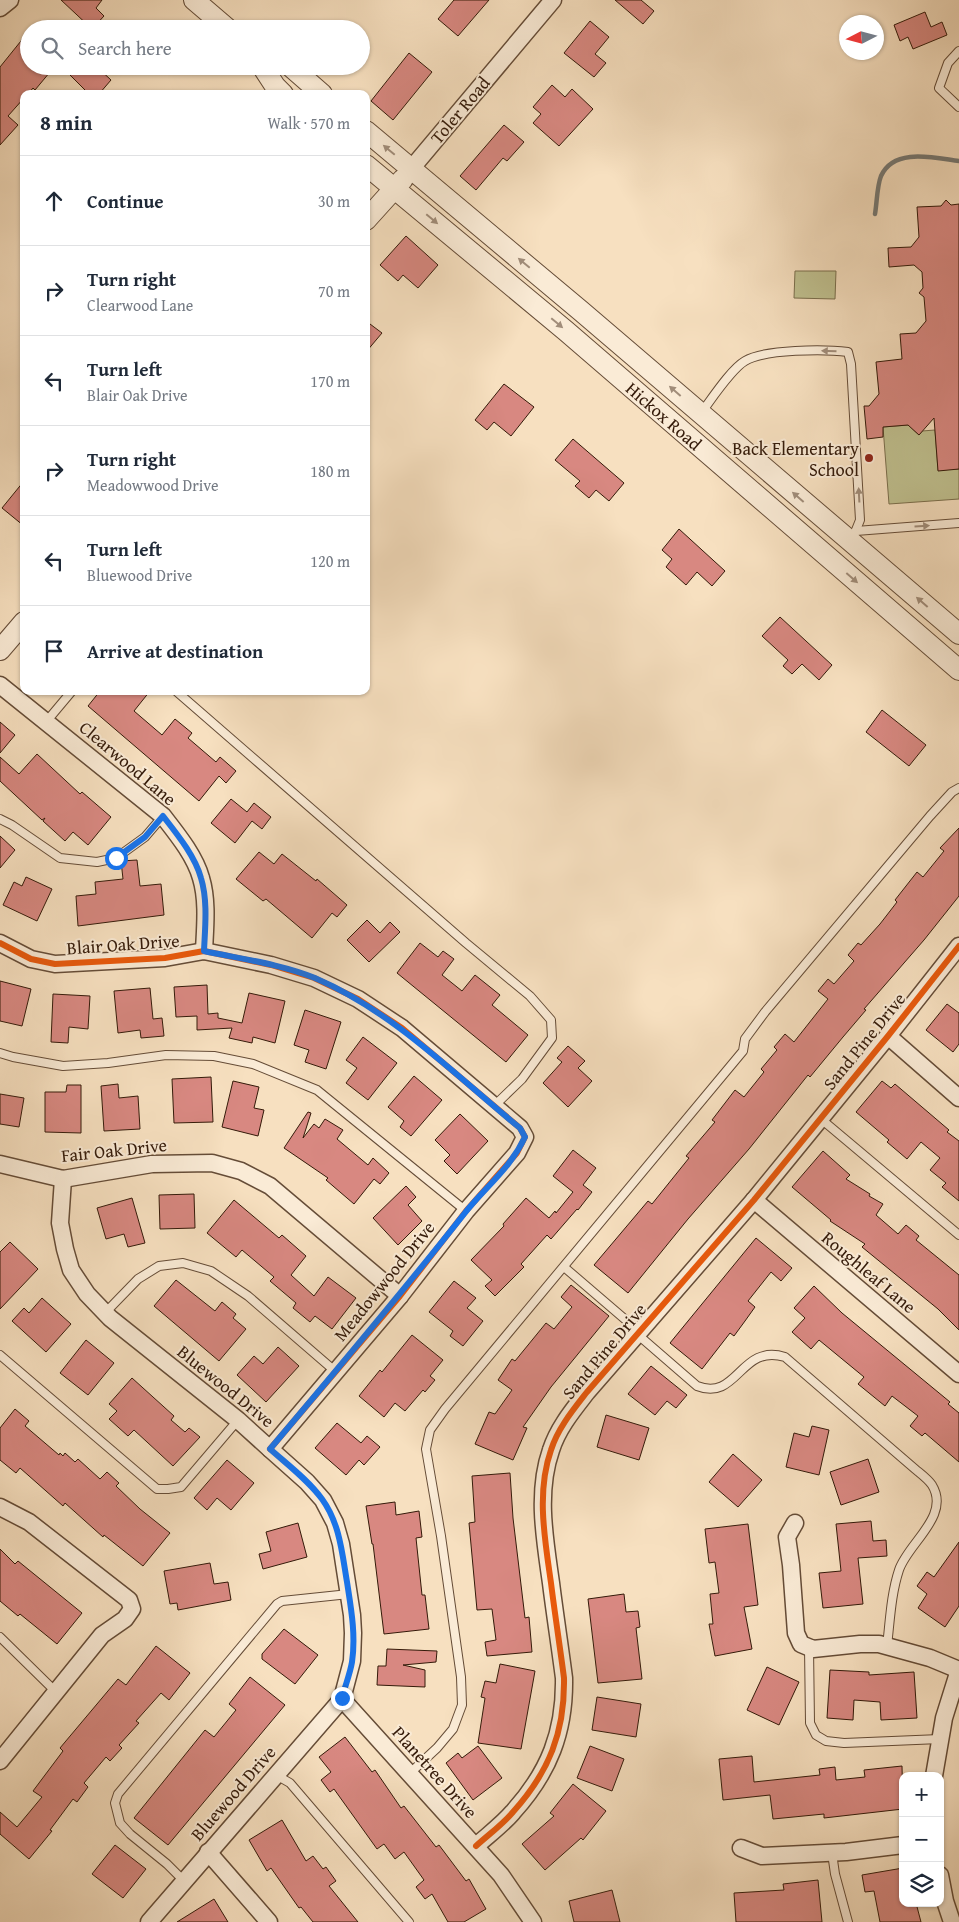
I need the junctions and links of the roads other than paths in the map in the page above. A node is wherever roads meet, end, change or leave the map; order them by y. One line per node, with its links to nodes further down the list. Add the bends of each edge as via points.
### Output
1 (2, 0): 5 (street)
2 (10, 0): 5 (street)
3 (194, 0): 6 (street)
4 (553, 0): 15 (street, Toler Road)
5 (0, 7)
6 (217, 20)
7 (959, 51): 12 (lane, via 948,63 939,88)
8 (268, 75): 10 (street)
9 (300, 75): 11 (street)
10 (279, 90)
11 (317, 90)
12 (959, 107)
13 (370, 134): 15 (street, Hickox Road, one-way to 13)
14 (370, 168): 16 (street, Hickox Road)
15 (411, 169): 16 (street, Toler Road); 18 (street, Hickox Road, one-way to 15)
16 (394, 188): 17 (street, Toler Road); 19 (street, Hickox Road, one-way to 19)
17 (370, 215)
18 (701, 413): 19 (street); 22 (street, Hickox Road, one-way to 18); 22 (lane, one-way to 18, via 860,520 848,352 765,354 745,361)
19 (685, 433): 20 (street, Hickox Road)
20 (713, 458): 22 (street, via 726,460 825,547 837,549); 26 (street, Hickox Road, one-way to 26)
21 (959, 523): 22 (lane, one-way to 21)
22 (854, 536): 24 (street, Hickox Road, one-way to 22)
23 (20, 627): 25 (street)
24 (959, 634)
25 (0, 650)
26 (959, 670)
27 (0, 685): 30 (street, Clearwood Lane)
28 (69, 695): 30 (lane)
29 (181, 695): 40 (lane, via 530,996 551,1020 552,1038 522,1079)
30 (46, 722): 32 (street, Clearwood Lane)
31 (959, 788): 48 (lane, via 930,816 771,1005 745,1039 743,1051)
32 (163, 816): 33 (lane, via 145,837 116,858 97,862 60,858); 35 (street, Clearwood Lane, via 183,840 201,878 205,902)
33 (0, 818)
34 (0, 943): 35 (street, Blair Oak Drive, via 31,959 55,964 165,958)
35 (204, 951): 40 (street, Blair Oak Drive, via 314,978 358,999 402,1028)
36 (957, 953): 37 (street, Sand Pine Drive)
37 (888, 1036): 39 (street); 41 (street, Sand Pine Drive)
38 (0, 1053): 46 (lane, via 62,1066 166,1055 214,1056 253,1064 317,1090)
39 (959, 1098)
40 (494, 1106): 42 (street, Blair Oak Drive, via 520,1128)
41 (821, 1119): 45 (street, Sand Pine Drive); 47 (lane)
42 (525, 1137): 46 (street, Meadowwood Drive, via 517,1153)
43 (0, 1164): 44 (street, Fair Oak Drive)
44 (63, 1179): 49 (street, Fair Oak Drive, via 152,1164 212,1163 241,1171 270,1186); 50 (street, Bluewood Drive, via 60,1223 64,1249 71,1270)
45 (754, 1200): 51 (street, Sand Pine Drive); 54 (street, Roughleaf Lane)
46 (466, 1211): 49 (street, Meadowwood Drive)
47 (959, 1235)
48 (564, 1267): 51 (lane); 70 (lane, via 444,1409 430,1430 426,1448 461,1677 462,1705 454,1729)
49 (400, 1296): 53 (street, Meadowwood Drive)
50 (105, 1313): 53 (lane, via 138,1279 159,1266 183,1263 211,1271 248,1296); 55 (street, Bluewood Drive)
51 (638, 1334): 61 (lane, via 697,1386 705,1389 724,1386 753,1359 775,1354 786,1357 931,1485 937,1502 936,1512 899,1569); 72 (street, Sand Pine Drive, via 564,1422 551,1450 543,1502 564,1678 560,1730 547,1764 528,1793 512,1813)
52 (0, 1355): 55 (lane, via 157,1489 181,1487)
53 (336, 1372): 56 (street, Meadowwood Drive)
54 (959, 1374)
55 (238, 1420): 56 (street, Bluewood Drive)
56 (270, 1449): 59 (street, Bluewood Drive, via 323,1500 342,1544)
57 (0, 1507): 64 (street, via 29,1522 129,1600 132,1609 125,1619 102,1635)
58 (796, 1523): 62 (street, via 787,1537 796,1633 801,1644)
59 (349, 1594): 65 (street, Bluewood Drive, via 352,1661); 76 (lane, via 277,1604 118,1794 115,1803 120,1823)
60 (0, 1637): 64 (lane)
61 (887, 1646): 62 (street); 63 (street)
62 (809, 1647): 66 (lane, via 810,1723 816,1734 826,1741 844,1743)
63 (959, 1670): 66 (street)
64 (56, 1692): 67 (street)
65 (342, 1698): 69 (street, Bluewood Drive); 70 (street, Planetree Drive)
66 (940, 1739): 68 (street)
67 (0, 1761)
68 (935, 1772)
69 (276, 1774): 74 (street, Bluewood Drive); 80 (lane, via 290,1783)
70 (409, 1774): 72 (street, Planetree Drive)
71 (899, 1845): 75 (street)
72 (476, 1846): 81 (street, Planetree Drive, via 501,1875)
73 (741, 1848): 75 (street, via 762,1856)
74 (208, 1852): 76 (street, Bluewood Drive); 79 (street)
75 (832, 1852): 82 (lane)
76 (184, 1881): 78 (street, Bluewood Drive)
77 (944, 1896): 83 (street)
78 (149, 1922)
79 (269, 1922)
80 (409, 1922)
81 (533, 1922)
82 (848, 1922)
83 (952, 1922)

